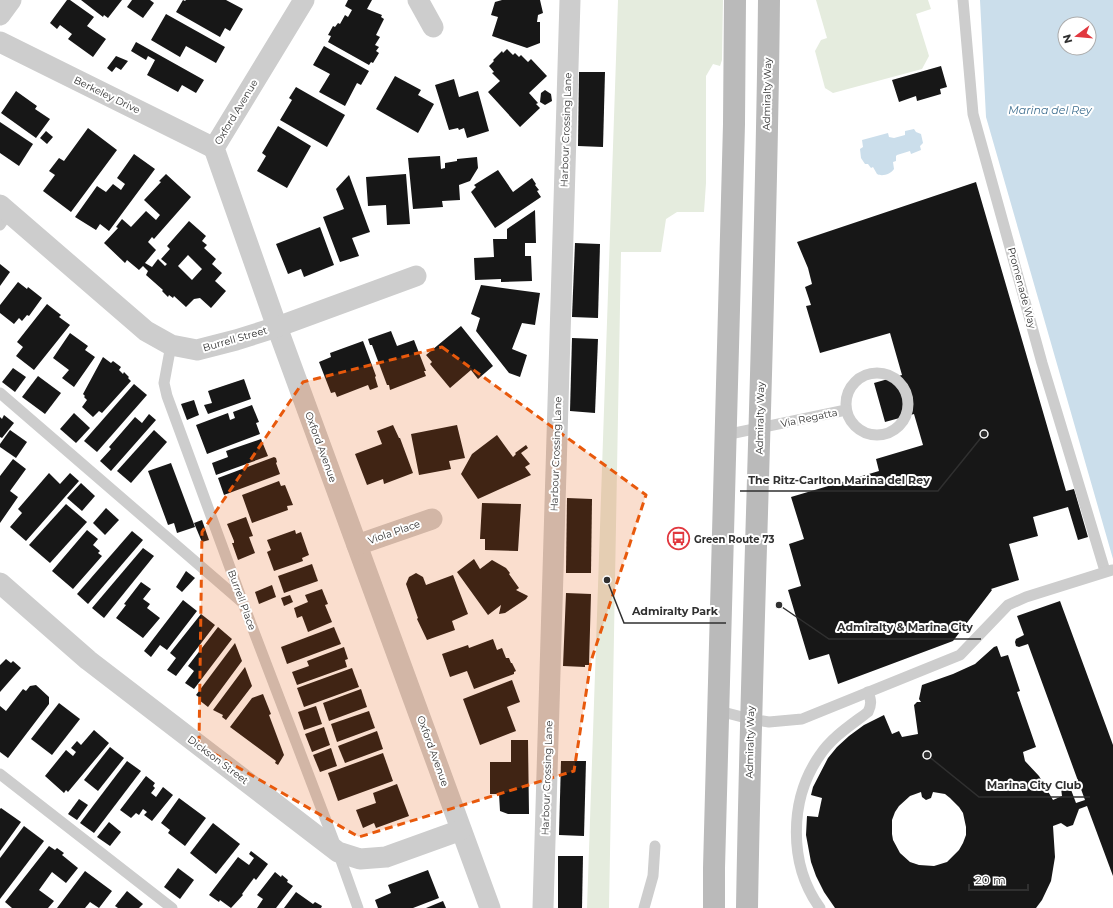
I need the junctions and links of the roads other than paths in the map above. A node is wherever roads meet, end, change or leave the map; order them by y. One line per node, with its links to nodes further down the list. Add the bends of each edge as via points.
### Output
1 (11, 0): 8 (street)
2 (304, 0): 11 (street, Oxford Avenue)
3 (418, 0): 9 (street)
4 (570, 0): 35 (street, Harbour Crossing Lane)
5 (734, 0): 19 (street)
6 (769, 0): 18 (street, Admiralty Way)
7 (963, 0): 22 (lane, Promenade Way, via 973,114 1042,362)
8 (0, 15)
9 (433, 27)
10 (0, 42): 11 (street, Berkeley Drive)
11 (214, 148): 14 (street, Oxford Avenue)
12 (3, 214): 15 (street, Burrell Street, via 146,332)
13 (416, 276): 14 (street, Burrell Street)
14 (277, 327): 15 (street, Burrell Street, via 197,350); 21 (street, Oxford Avenue)
15 (171, 345): 24 (lane, Burrell Place, via 164,383 167,396)
16 (0, 393): 24 (lane)
17 (846, 410): 17 (lane, Via Regatta, via 856,428 865,434 875,436 886,434 903,422 907,412 907,401 899,383 891,377 872,374 854,383 846,400); 18 (lane, Via Regatta)
18 (760, 429): 19 (lane, Via Regatta); 27 (street, Admiralty Way)
19 (725, 435): 26 (street)
20 (432, 519): 21 (street, Viola Place)
21 (357, 545): 29 (street, Oxford Avenue)
22 (1109, 570): 25 (lane, via 1008,605 960,655)
23 (0, 583): 31 (street, Dickson Street, via 88,660)
24 (243, 602): 31 (lane, Burrell Place)
25 (868, 692): 27 (lane, via 802,719 769,722); 39 (lane, via 871,707 868,712 831,742 820,755 804,786 798,816 798,856 805,881)
26 (719, 711): 27 (lane); 37 (street)
27 (750, 719): 38 (street, Admiralty Way)
28 (0, 774): 32 (lane)
29 (461, 830): 31 (street, Dickson Street, via 386,856 360,859); 34 (street, Oxford Avenue)
30 (655, 846): 36 (lane, via 653,876)
31 (338, 852): 33 (lane, Burrell Place)
32 (172, 908)
33 (358, 908)
34 (490, 908)
35 (543, 908)
36 (644, 908)
37 (714, 908)
38 (747, 908)
39 (820, 908)

